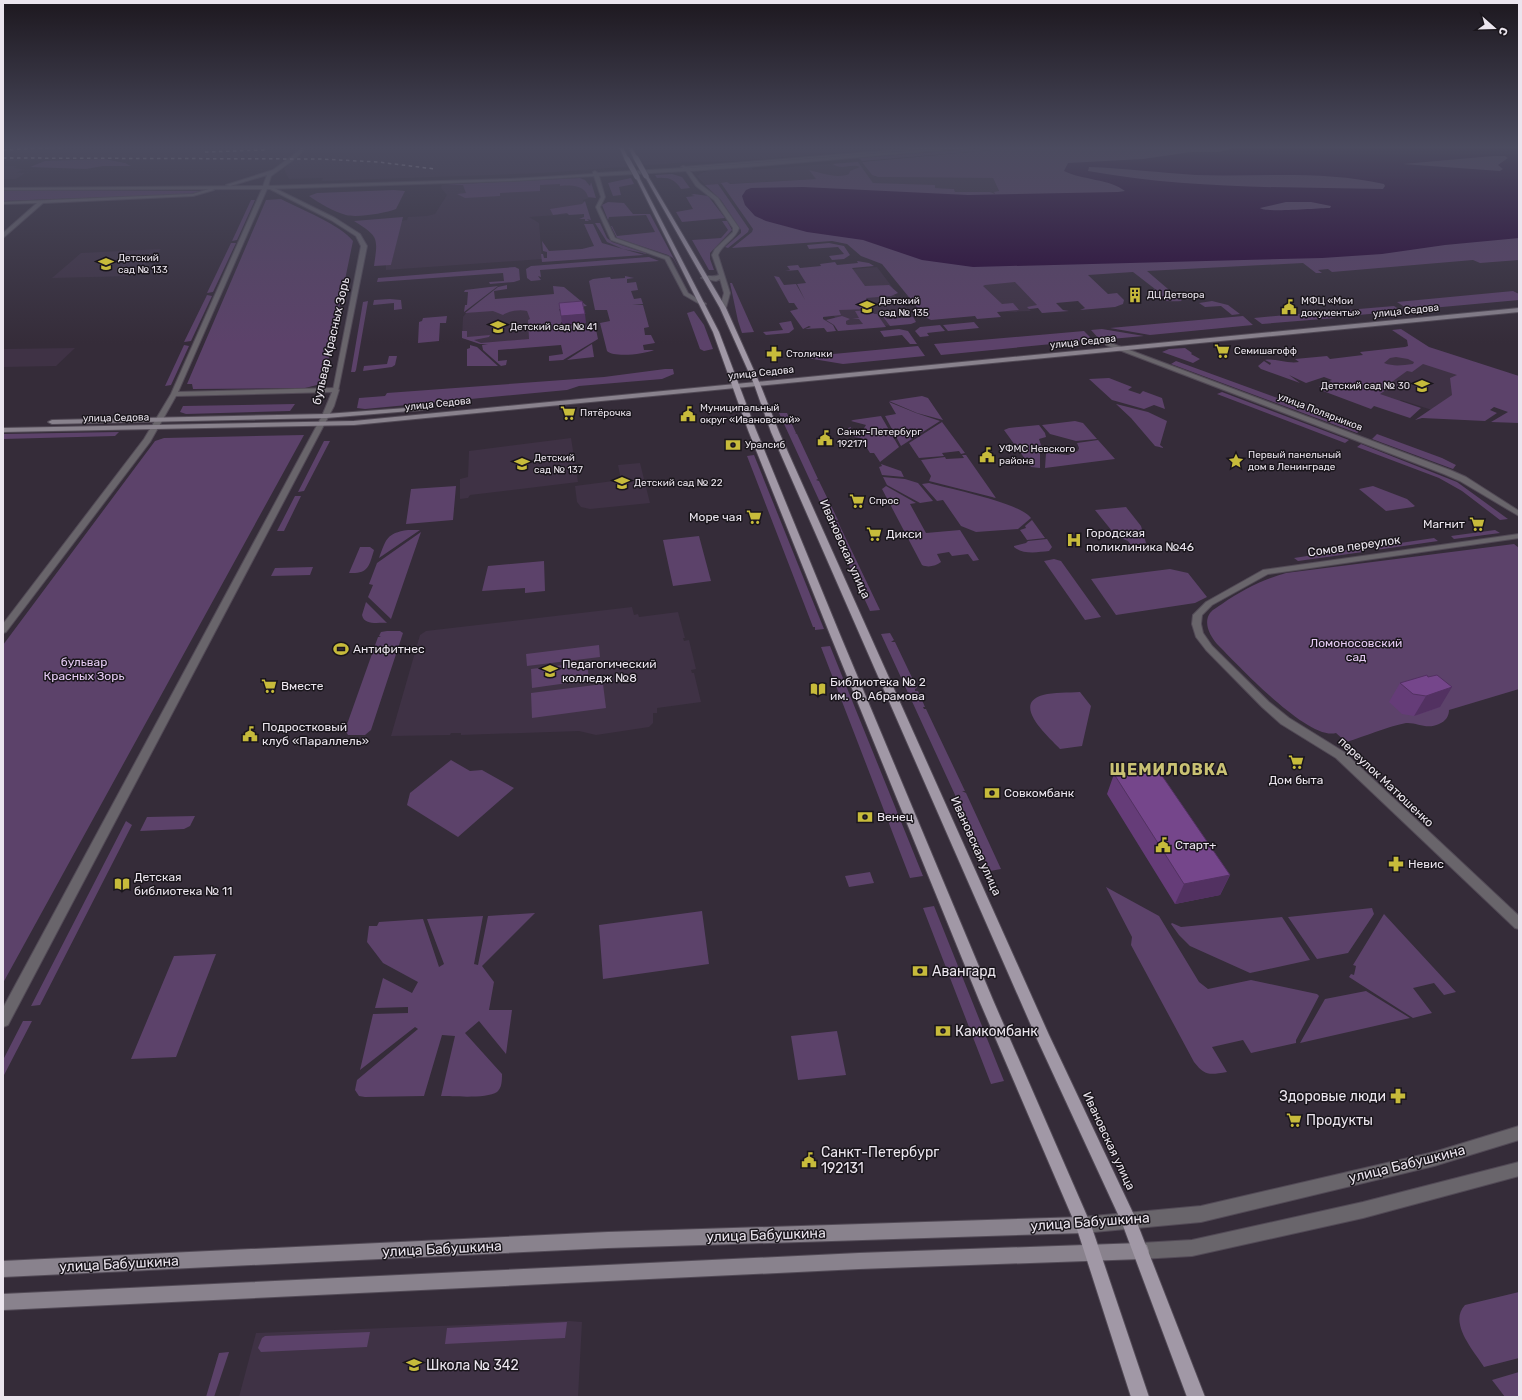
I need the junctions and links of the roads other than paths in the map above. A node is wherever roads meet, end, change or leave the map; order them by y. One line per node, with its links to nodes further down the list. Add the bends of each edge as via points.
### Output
1 (30, 212): 8 (street)
2 (256, 212): 20 (street)
3 (319, 212): 19 (street, бульвар Красных Зорь, via 358,235 364,246)
4 (600, 212): 11 (street, via 612,237 618,242 668,258 686,294)
5 (655, 212): 11 (main road, bridge)
6 (667, 212): 10 (main road, Ивановская улица, bridge)
7 (725, 212): 9 (street, via 736,228 715,253)
8 (3, 236)
9 (722, 276): 10 (street, via 716,279); 13 (street, via 727,293)
10 (704, 278): 13 (main road, Ивановская улица)
11 (703, 304): 18 (main road)
12 (1519, 304): 15 (main road, улица Седова)
13 (723, 308): 17 (main road, Ивановская улица)
14 (1519, 310): 16 (main road, улица Седова)
15 (1108, 344): 16 (street, улица Полярников); 17 (main road, улица Седова)
16 (1120, 348): 17 (main road, улица Седова); 25 (street, улица Полярников, via 1447,472)
17 (756, 380): 18 (main road, улица Седова); 33 (main road, Ивановская улица, via 776,432 1034,1017)
18 (735, 383): 21 (main road, улица Седова); 34 (main road, via 832,628 986,1000)
19 (336, 390): 20 (street); 21 (street, бульвар Красных Зорь, via 332,406)
20 (174, 394): 22 (street)
21 (324, 420): 22 (main road, улица Седова); 30 (street, бульвар Красных Зорь)
22 (157, 423): 23 (main road, улица Седова); 24 (main road, улица Седова); 28 (street, via 147,440)
23 (3, 424)
24 (3, 430)
25 (1519, 514)
26 (1519, 536): 27 (street, Сомов переулок, via 1266,572)
27 (1202, 609): 29 (street, переулок Матюшенко, via 1196,623 1201,638 1209,648 1285,721 1340,755)
28 (3, 630)
29 (1519, 924)
30 (3, 1021)
31 (1519, 1133): 33 (street, улица Бабушкина, via 1434,1159 1201,1214)
32 (1519, 1169): 35 (street, via 1363,1210 1192,1248)
33 (1129, 1220): 34 (street, улица Бабушкина); 35 (main road, Ивановская улица)
34 (1084, 1225): 36 (main road); 37 (main road, улица Бабушкина, via 608,1240)
35 (1141, 1251): 36 (main road); 40 (main road, Ивановская улица)
36 (1094, 1253): 38 (main road, via 851,1261); 39 (main road)
37 (3, 1269)
38 (3, 1302)
39 (1140, 1397)
40 (1196, 1397)

